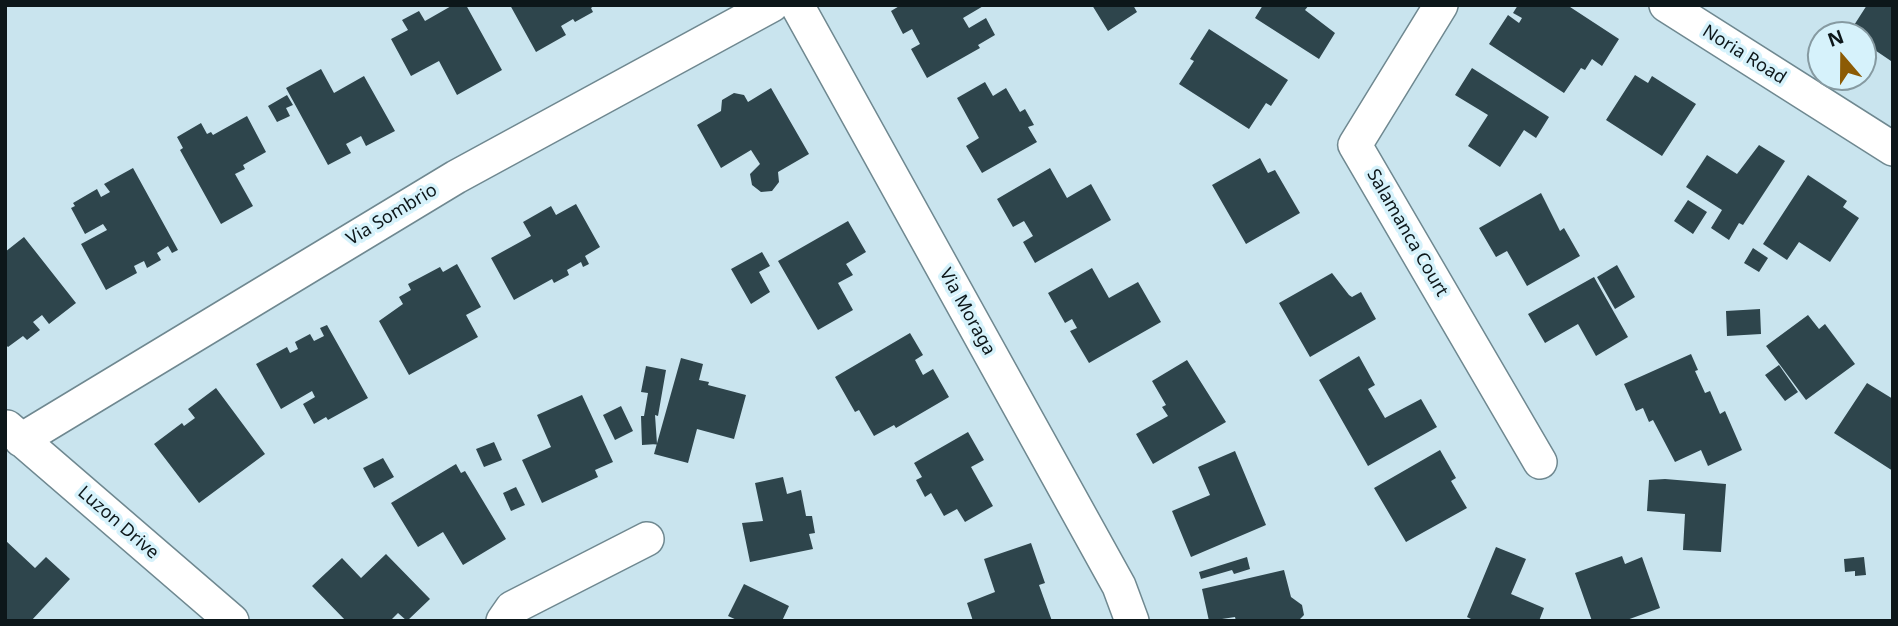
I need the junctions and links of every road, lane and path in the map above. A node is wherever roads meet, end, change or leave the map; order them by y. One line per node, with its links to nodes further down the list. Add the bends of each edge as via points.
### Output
1 (772, 5): 6 (street, Via Sombrio, via 456,177)
2 (797, 5): 11 (street, Via Moraga, via 1119,586)
3 (1441, 5): 7 (street, Salamanca Court, via 1355,145)
4 (1666, 5): 5 (street, Noria Road)
5 (1893, 149)
6 (13, 433): 9 (street, Luzon Drive)
7 (1540, 462)
8 (647, 539): 10 (street, via 512,608)
9 (232, 621)
10 (503, 621)
11 (1132, 621)

